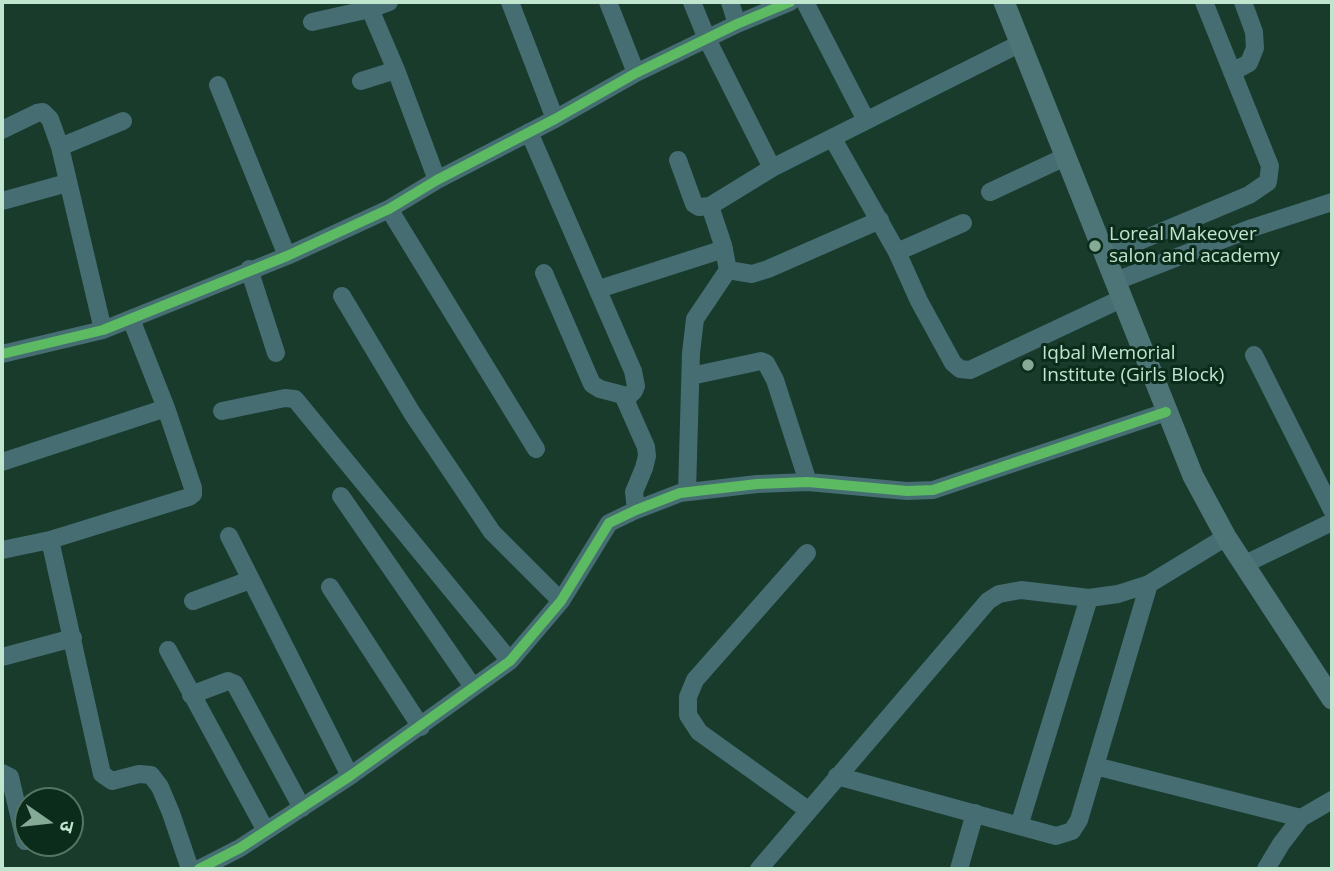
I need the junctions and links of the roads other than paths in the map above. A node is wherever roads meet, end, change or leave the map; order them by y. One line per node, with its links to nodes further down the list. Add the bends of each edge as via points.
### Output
1 (389, 2): 11 (street)
2 (510, 2): 21 (street)
3 (608, 2): 18 (street)
4 (692, 2): 14 (street)
5 (730, 2): 13 (street)
6 (790, 2): 13 (street)
7 (805, 2): 22 (street)
8 (1004, 2): 15 (main road)
9 (1204, 2): 17 (street)
10 (1243, 2): 17 (street, via 1255,48 1249,63)
11 (370, 9): 12 (street); 16 (street)
12 (312, 22)
13 (737, 24): 14 (street)
14 (707, 39): 18 (street); 30 (street)
15 (1019, 44): 22 (street); 28 (main road)
16 (396, 70): 19 (street); 31 (street)
17 (1232, 72): 42 (street, via 1270,166 1268,182 1249,195)
18 (636, 73): 21 (street)
19 (361, 81)
20 (218, 85): 43 (street)
21 (555, 119): 25 (street)
22 (866, 120): 26 (street)
23 (123, 121): 27 (street)
24 (2, 130): 27 (street, via 43,112)
25 (530, 132): 31 (street); 47 (street)
26 (833, 139): 30 (street); 38 (street)
27 (60, 148): 32 (street)
28 (1065, 158): 33 (street); 42 (main road)
29 (678, 160): 36 (street, via 694,204)
30 (772, 168): 36 (street)
31 (437, 180): 37 (street)
32 (67, 183): 34 (street); 51 (street)
33 (990, 192)
34 (2, 201)
35 (1332, 202): 48 (street, via 1252,228)
36 (710, 206): 40 (street)
37 (388, 209): 43 (street); 60 (street)
38 (880, 220): 41 (street); 45 (street, via 768,269 752,274)
39 (963, 223): 41 (street)
40 (724, 249): 45 (street); 47 (street)
41 (897, 252): 48 (street, via 953,363 963,370)
42 (1106, 255): 48 (main road)
43 (287, 256): 44 (street)
44 (249, 269): 50 (street); 52 (street)
45 (727, 270): 55 (street, via 695,319)
46 (544, 273): 56 (street, via 592,384)
47 (599, 289): 56 (street, via 633,371 636,386)
48 (1120, 289): 59 (main road)
49 (342, 296): 79 (street, via 412,413 492,532)
50 (131, 319): 51 (street); 57 (street)
51 (103, 330): 53 (street)
52 (276, 353)
53 (2, 354)
54 (1254, 355): 66 (street)
55 (691, 376): 62 (street, via 761,360 766,363); 63 (street)
56 (626, 399): 65 (street, via 647,451 634,492)
57 (166, 408): 61 (street); 70 (street, via 193,494)
58 (222, 411): 83 (street, via 295,399)
59 (1166, 412): 62 (street, via 933,490); 69 (main road)
60 (536, 449)
61 (2, 462)
62 (808, 482): 63 (street)
63 (687, 492): 65 (street)
64 (341, 496): 84 (street)
65 (636, 510): 79 (street, via 609,523)
66 (1332, 510)
67 (1332, 522): 73 (street)
68 (229, 536): 74 (street)
69 (1226, 537): 73 (main road); 75 (street)
70 (50, 540): 71 (street); 80 (street)
71 (2, 550)
72 (807, 553): 95 (street, via 695,680 688,697 688,715 699,732)
73 (1245, 564): 86 (main road)
74 (250, 580): 78 (street); 90 (street)
75 (1149, 584): 77 (street); 88 (street)
76 (330, 587): 87 (street)
77 (1089, 598): 91 (street, via 1021,590 988,601); 98 (street)
78 (193, 601)
79 (561, 601): 83 (street)
80 (73, 638): 82 (street); 100 (street, via 102,774 112,782 151,775)
81 (168, 650): 85 (street)
82 (2, 657)
83 (510, 661): 84 (street)
84 (473, 687): 87 (street)
85 (191, 695): 94 (street, via 228,681 235,684); 99 (street)
86 (1332, 699)
87 (421, 727): 90 (street)
88 (1094, 766): 97 (street); 98 (street, via 1072,831 1056,835)
89 (2, 773): 92 (street, via 10,777)
90 (350, 776): 94 (street)
91 (837, 776): 95 (street); 96 (street)
92 (14, 794)
93 (1332, 800): 97 (street)
94 (302, 808): 99 (street)
95 (807, 810): 102 (street)
96 (975, 813): 98 (street); 103 (street)
97 (1301, 818): 104 (street)
98 (1019, 826)
99 (266, 831): 101 (street)
100 (190, 869)
101 (199, 869)
102 (759, 869)
103 (959, 869)
104 (1266, 869)

